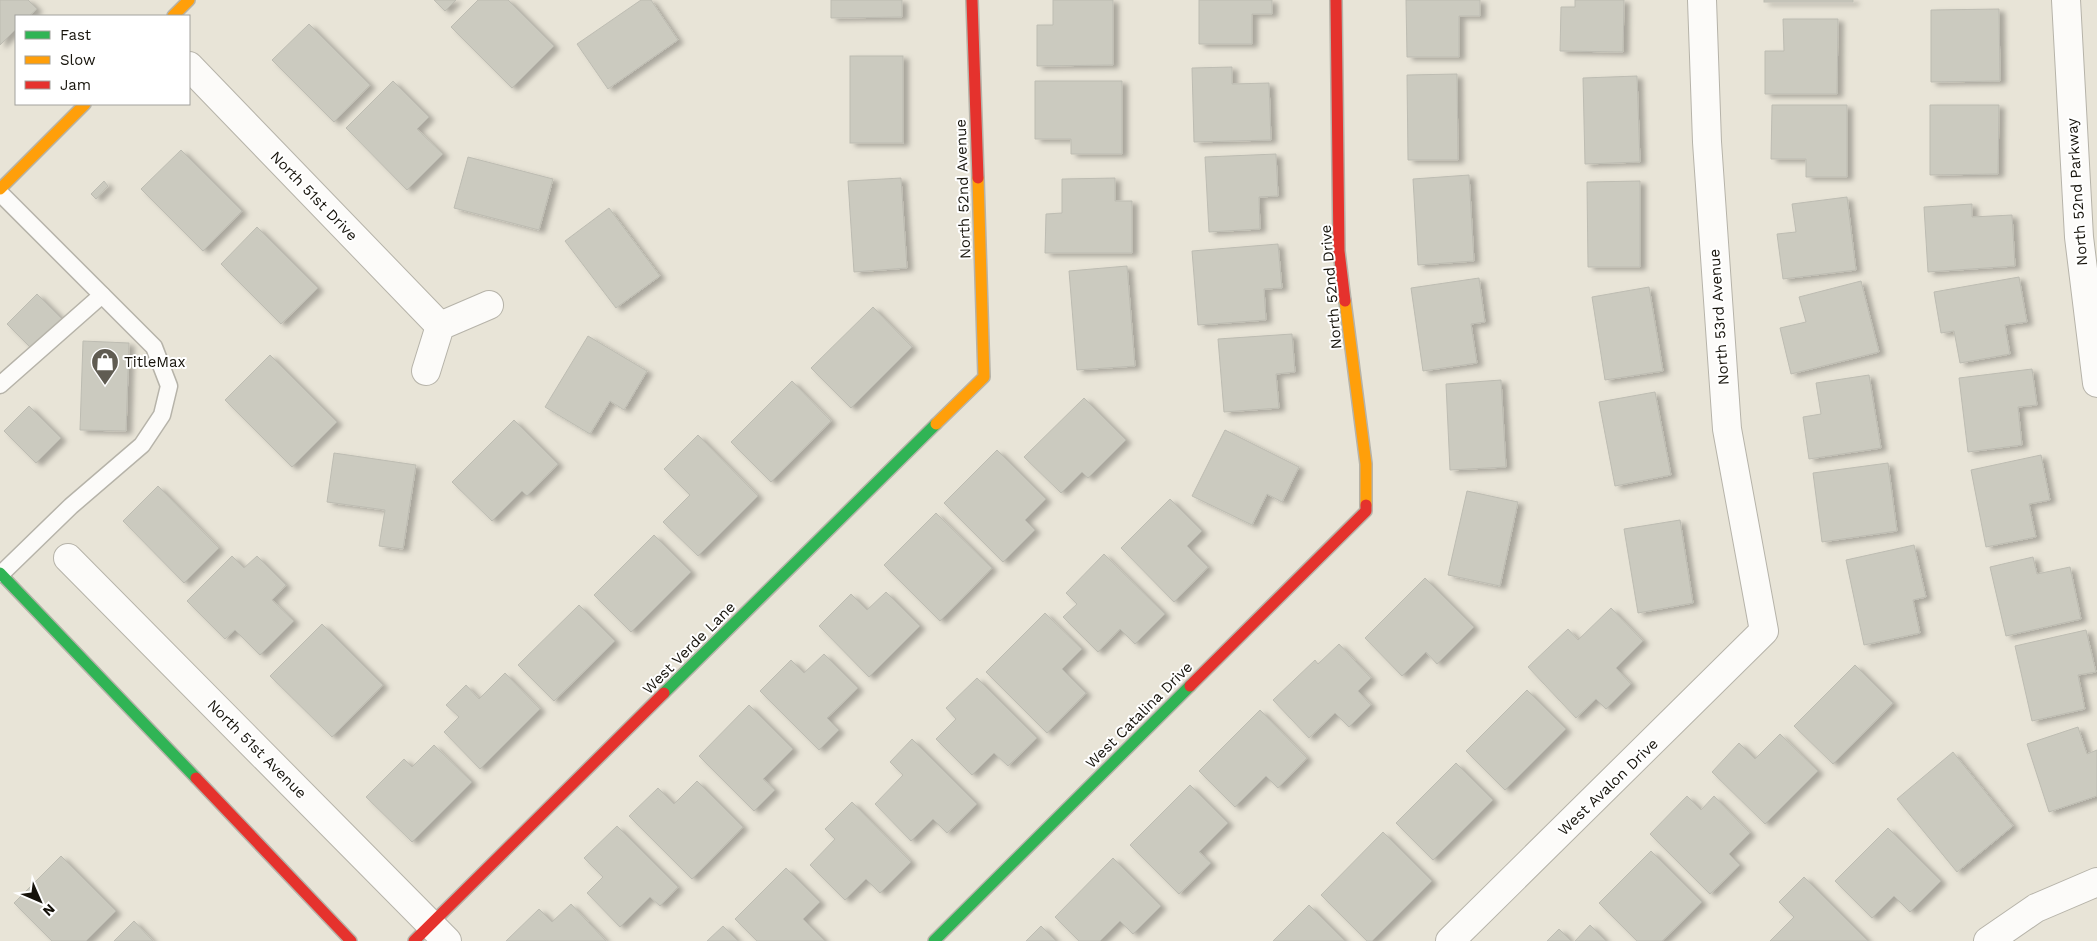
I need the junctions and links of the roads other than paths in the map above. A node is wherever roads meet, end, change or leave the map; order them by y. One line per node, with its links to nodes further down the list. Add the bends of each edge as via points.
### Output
1 (189, 0): 6 (street)
2 (972, 0): 16 (street, North 52nd Avenue)
3 (1336, 0): 18 (street, North 52nd Drive, via 1339,251 1366,464)
4 (1702, 0): 21 (street, North 53rd Avenue, via 1707,142 1727,429)
5 (2066, 0): 17 (street, North 52nd Parkway, via 2079,237)
6 (174, 15)
7 (190, 67): 13 (street, North 51st Drive)
8 (84, 105): 9 (street)
9 (0, 188)
10 (0, 193): 11 (lane)
11 (102, 295): 15 (lane); 20 (lane, via 154,347 169,386 162,415 142,445 71,506)
12 (489, 305): 13 (street)
13 (440, 326): 14 (street)
14 (426, 371)
15 (3, 377)
16 (984, 377): 23 (street, West Verde Lane)
17 (2097, 383)
18 (1366, 511): 25 (street, West Catalina Drive)
19 (68, 558): 23 (street, North 51st Avenue)
20 (1, 574): 24 (street)
21 (1764, 631): 26 (street, West Avalon Drive)
22 (2097, 882): 27 (street, via 2036,908)
23 (430, 936)
24 (351, 941)
25 (934, 941)
26 (1450, 941)
27 (1988, 941)

